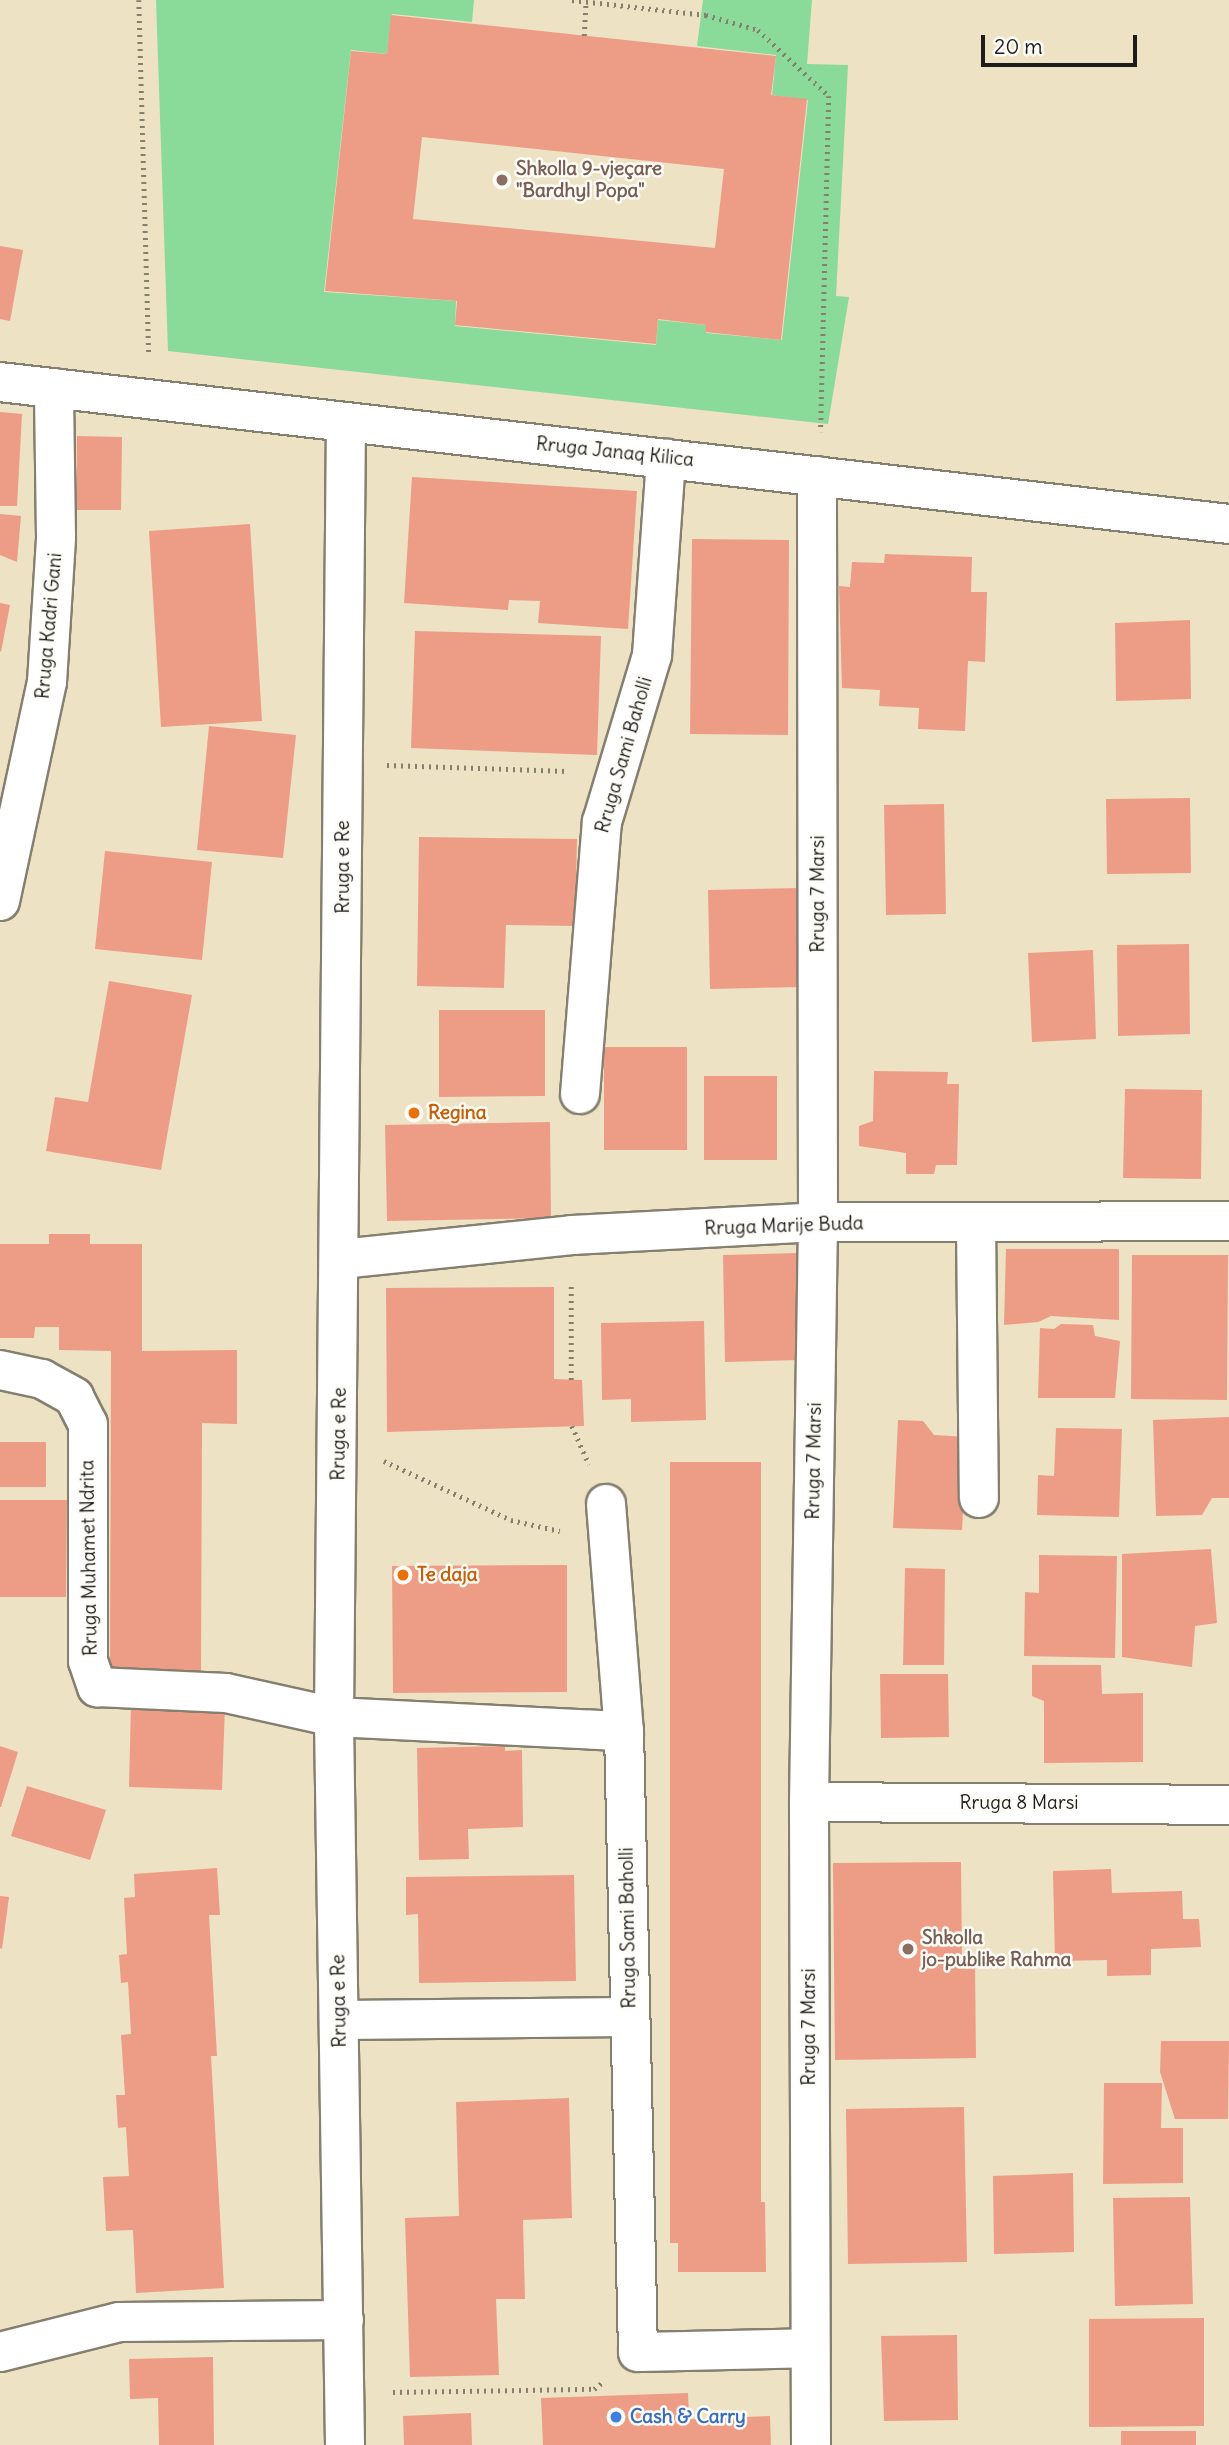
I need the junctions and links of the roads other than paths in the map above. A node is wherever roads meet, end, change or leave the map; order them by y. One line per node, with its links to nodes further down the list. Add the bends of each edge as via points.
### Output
1 (0, 382): 2 (street, Rruga Janaq Kilica)
2 (54, 388): 3 (street, Rruga Janaq Kilica); 7 (street, Rruga Kadri Gani, via 56,537 47,682)
3 (346, 423): 4 (street, Rruga Janaq Kilica); 12 (street, Rruga e Re)
4 (666, 458): 5 (street, Rruga Janaq Kilica); 8 (street, Rruga Sami Baholli, via 652,656 602,822)
5 (817, 476): 6 (street, Rruga Janaq Kilica); 10 (street, Rruga 7 Marsi)
6 (1229, 524)
7 (0, 901)
8 (580, 1094)
9 (1229, 1221): 11 (street, Rruga Marije Buda)
10 (818, 1222): 11 (street, Rruga Marije Buda); 12 (street, Rruga Marije Buda, via 572,1236); 18 (street, Rruga 7 Marsi)
11 (976, 1223): 14 (street)
12 (341, 1259): 16 (street, Rruga e Re)
13 (0, 1370): 16 (street, Rruga Muhamet Ndrita, via 41,1379 74,1397 88,1424 88,1661 97,1686 226,1693)
14 (979, 1498)
15 (606, 1504): 17 (street, Rruga Sami Baholli)
16 (334, 1717): 17 (street); 21 (street, Rruga e Re)
17 (624, 1731): 20 (street, Rruga Sami Baholli)
18 (809, 1802): 19 (street, Rruga 8 Marsi); 23 (street, Rruga 7 Marsi)
19 (1229, 1805)
20 (631, 2017): 21 (street); 23 (street, Rruga Sami Baholli, via 638,2352)
21 (339, 2020): 22 (street, Rruga e Re)
22 (344, 2320): 24 (street, via 120,2322); 25 (street, Rruga e Re)
23 (810, 2348): 26 (street, Rruga 7 Marsi)
24 (0, 2352)
25 (345, 2445)
26 (811, 2445)

